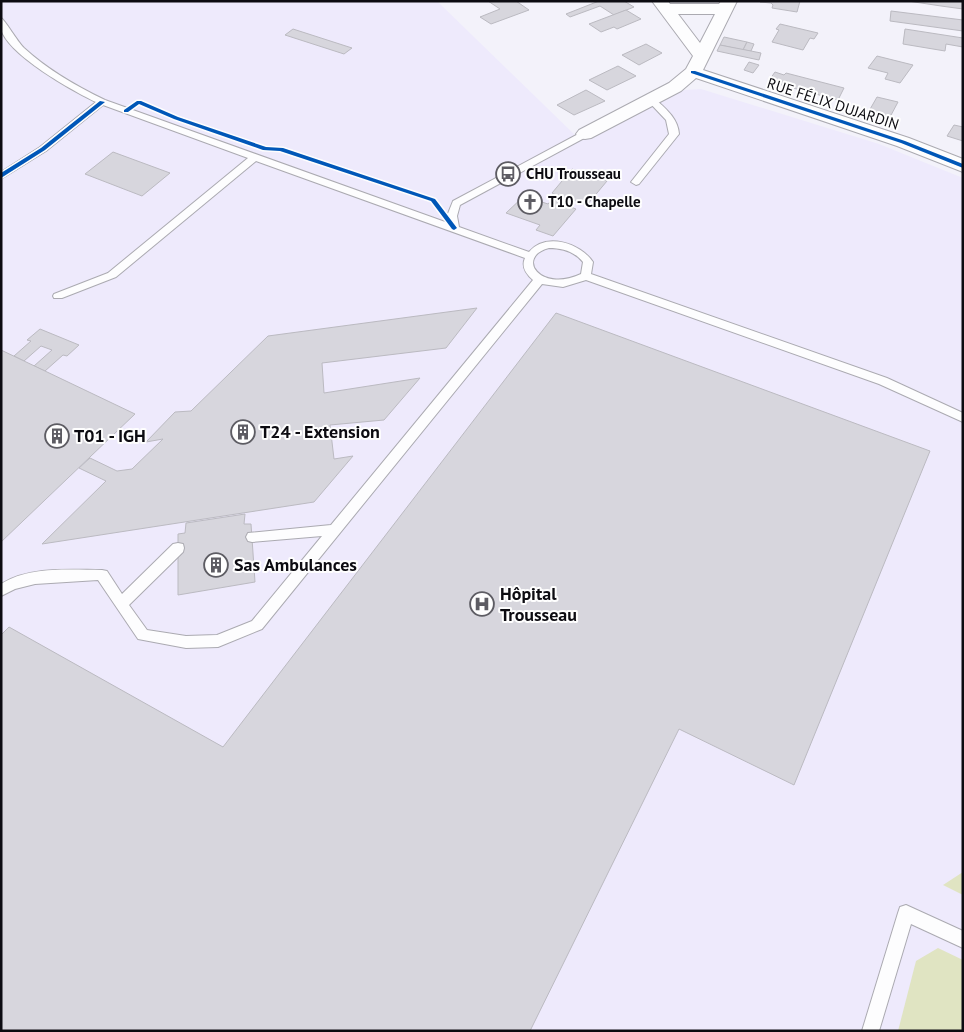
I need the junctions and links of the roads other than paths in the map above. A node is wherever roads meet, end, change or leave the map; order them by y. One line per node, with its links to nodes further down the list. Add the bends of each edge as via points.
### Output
1 (663, 5): 2 (street); 4 (street)
2 (726, 5): 4 (street)
3 (1, 20): 7 (lane, via 9,37 22,51)
4 (700, 55): 5 (street)
5 (693, 72): 6 (street, via 675,88); 10 (street, RUE FÉLIX DUJARDIN, via 904,142)
6 (651, 100): 8 (street); 12 (lane, via 675,129)
7 (102, 102): 9 (lane); 11 (lane, via 43,149)
8 (585, 134): 13 (lane, via 456,203 452,216)
9 (255, 157): 13 (lane); 17 (lane, via 112,275)
10 (963, 166)
11 (1, 176)
12 (636, 182)
13 (454, 228): 14 (lane)
14 (530, 256): 15 (lane, via 552,245 571,247 588,262); 16 (lane, via 529,268)
15 (586, 276): 16 (lane, via 559,284); 18 (lane, via 883,381)
16 (540, 280): 19 (lane)
17 (58, 296)
18 (963, 418)
19 (335, 530): 20 (lane); 23 (lane, via 257,625 218,640 186,642 143,635)
20 (252, 538)
21 (178, 548): 23 (lane)
22 (1, 591): 23 (lane, via 26,580 102,575)
23 (121, 604)
24 (963, 940): 25 (lane, via 906,913)
25 (870, 1031)

